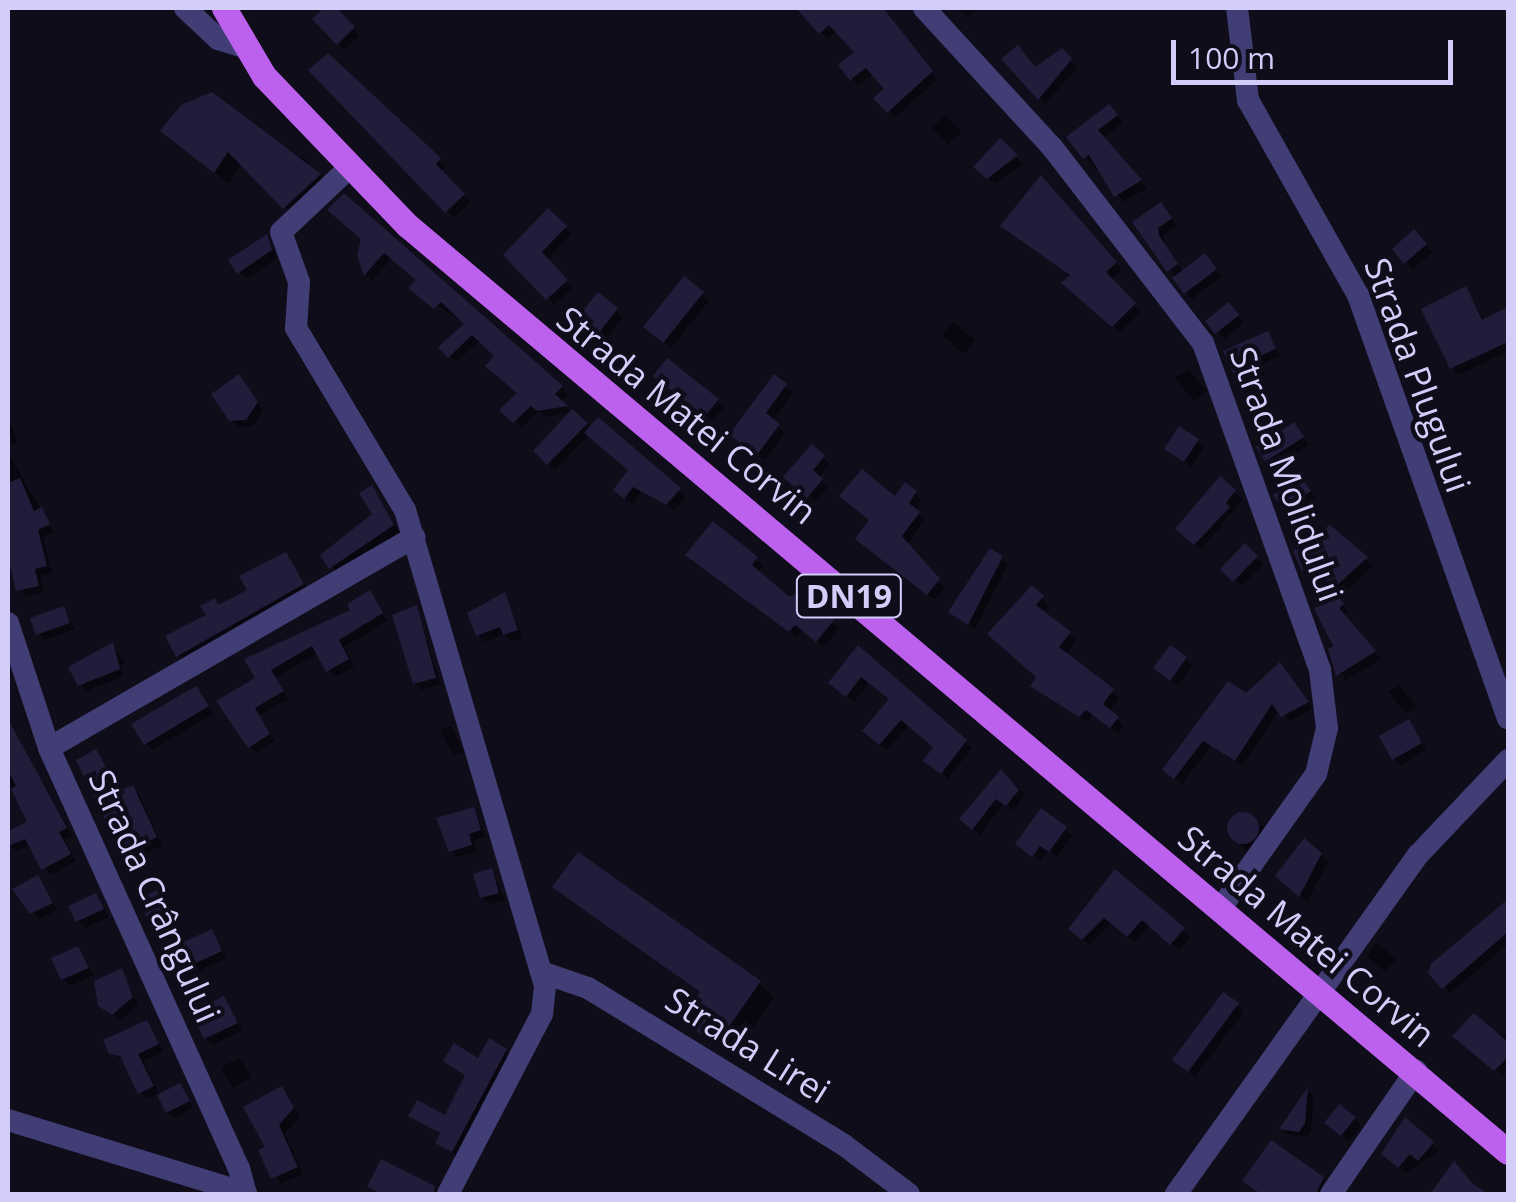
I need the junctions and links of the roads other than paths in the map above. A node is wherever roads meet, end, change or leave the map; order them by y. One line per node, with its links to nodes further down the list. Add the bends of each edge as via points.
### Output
1 (185, 8): 5 (street, via 218,39)
2 (224, 8): 5 (main road, Strada Matei Corvin / DN19)
3 (924, 8): 12 (street, Strada Molidului, via 1052,147 1202,342 1320,670 1327,728 1320,764 1298,807)
4 (1237, 8): 9 (street, Strada Plugului, via 1248,100 1358,295)
5 (244, 48): 6 (main road, Strada Matei Corvin / DN19)
6 (349, 168): 7 (street, via 281,232 299,282 296,328 394,486); 12 (main road, Strada Matei Corvin / DN19, via 558,355 734,495)
7 (415, 537): 10 (street); 13 (street)
8 (8, 625): 10 (street, Strada Crângului)
9 (1508, 718)
10 (49, 748): 18 (street, Strada Crângului)
11 (1508, 760): 14 (street, via 1418,854)
12 (1220, 909): 14 (main road, Strada Matei Corvin / DN19)
13 (541, 972): 19 (street, via 542,1014); 20 (street, Strada Lirei, via 588,988 844,1145)
14 (1318, 992): 15 (main road, Strada Matei Corvin / DN19); 21 (street)
15 (1416, 1071): 17 (main road, Strada Matei Corvin / DN19); 22 (street)
16 (8, 1120): 18 (street)
17 (1508, 1152)
18 (246, 1194)
19 (448, 1194)
20 (910, 1194)
21 (1176, 1194)
22 (1331, 1194)

